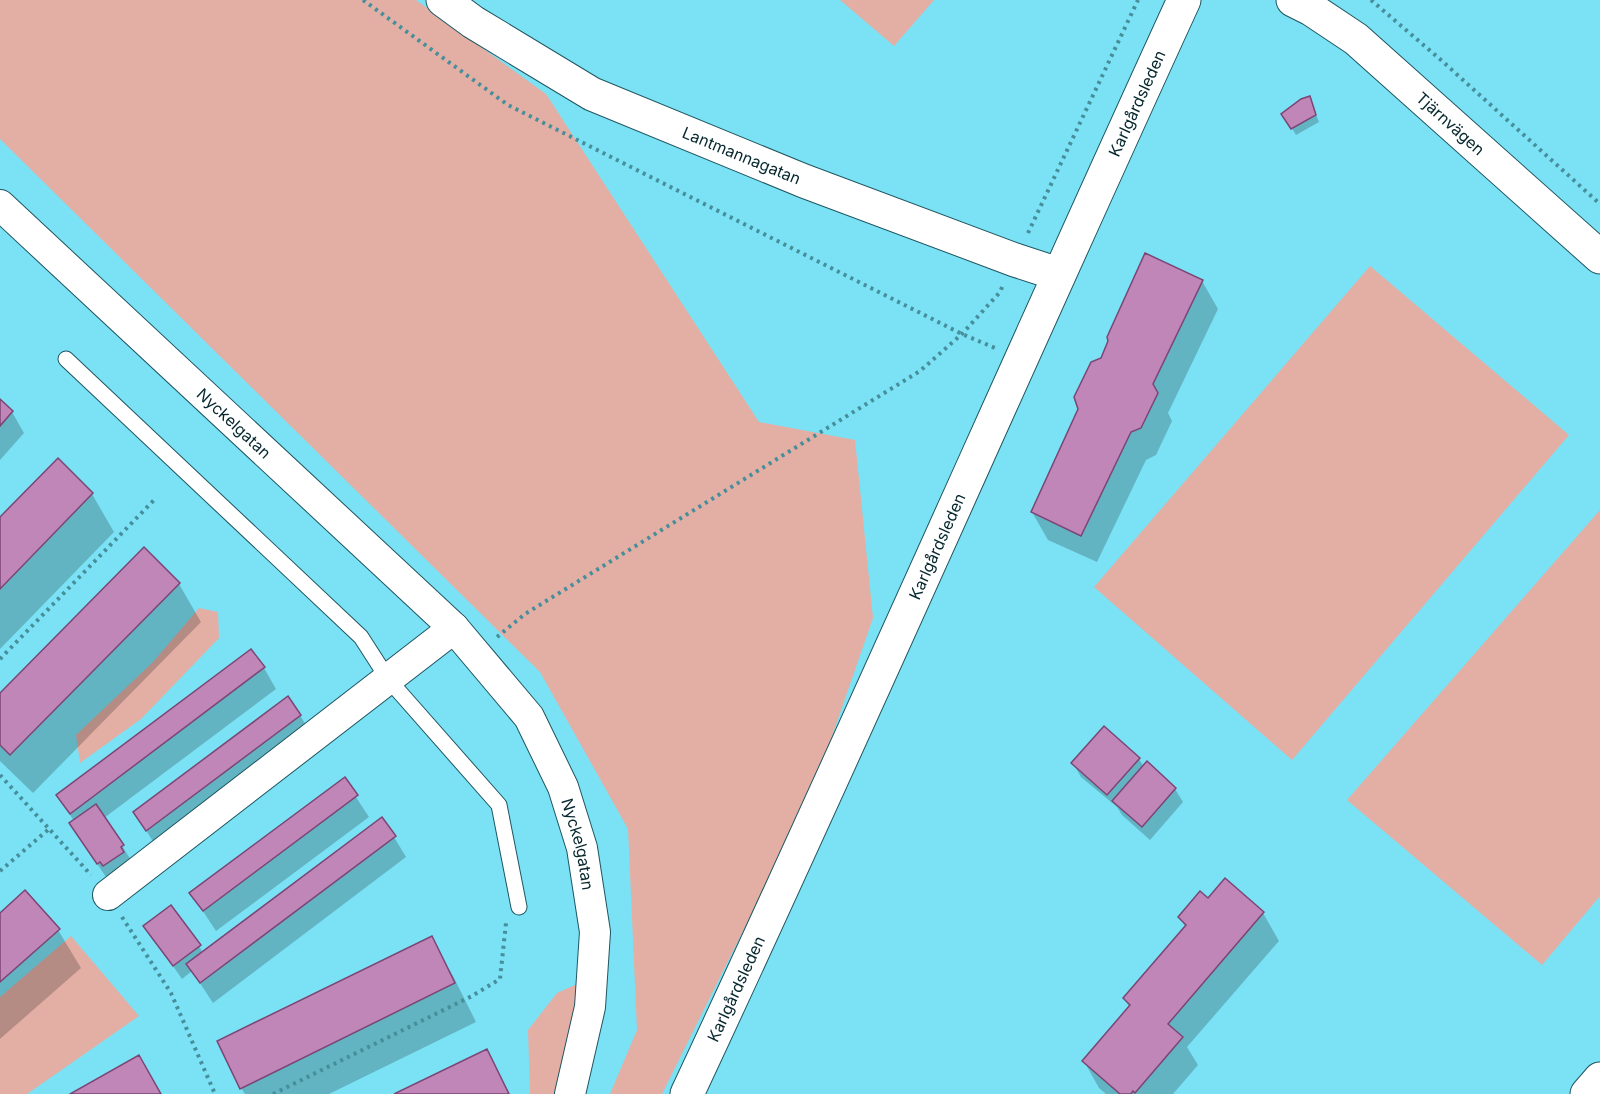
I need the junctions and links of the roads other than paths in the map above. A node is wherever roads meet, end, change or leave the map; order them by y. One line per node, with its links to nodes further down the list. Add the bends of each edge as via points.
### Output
1 (443, 0): 6 (street, Lantmannagatan, via 592,94 804,181)
2 (1184, 0): 6 (street, Karlgårdsleden)
3 (1293, 0): 5 (street, Tjärnvägen, via 1356,39)
4 (5, 219): 8 (street, Nyckelgatan)
5 (1600, 257)
6 (1058, 274): 14 (street, Karlgårdsleden)
7 (66, 359): 9 (lane, via 362,637)
8 (454, 628): 9 (street); 13 (street, Nyckelgatan, via 529,717 563,787 582,848 595,932 590,1007)
9 (388, 679): 10 (street); 11 (lane, via 499,805)
10 (108, 895)
11 (519, 907)
12 (1600, 1078): 15 (street)
13 (570, 1094)
14 (687, 1094)
15 (1587, 1094)

